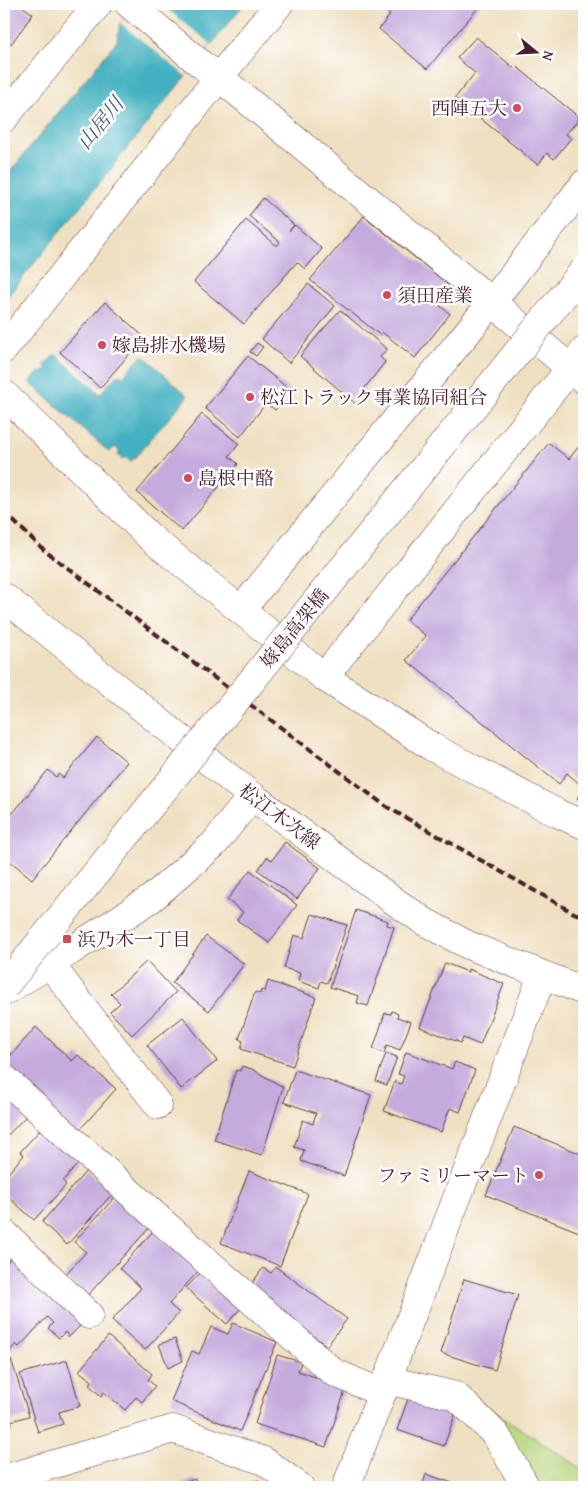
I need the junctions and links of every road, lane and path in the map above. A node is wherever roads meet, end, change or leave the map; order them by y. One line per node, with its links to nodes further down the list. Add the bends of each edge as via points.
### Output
1 (98, 4): 5 (street)
2 (279, 4): 4 (street)
3 (133, 7): 4 (street)
4 (210, 71): 8 (street); 9 (street)
5 (4, 118)
6 (584, 184): 8 (street)
7 (584, 270): 19 (street, 嫁島高架橋, bridge)
8 (492, 302): 10 (street); 13 (street)
9 (4, 349)
10 (580, 366): 14 (street)
11 (4, 394): 13 (street, via 152,540)
12 (4, 597): 15 (street, 松江木次線)
13 (241, 610): 14 (street)
14 (324, 677): 16 (street, via 432,747)
15 (252, 796): 17 (street, via 214,844 152,898); 18 (street, 松江木次線, via 425,922 468,945)
16 (584, 825)
17 (50, 964): 21 (street); 23 (street)
18 (542, 976): 20 (street, 松江木次線); 26 (street)
19 (4, 987)
20 (584, 991)
21 (4, 992)
22 (4, 1078): 26 (street, via 333,1372)
23 (158, 1105)
24 (4, 1233): 25 (street)
25 (89, 1315)
26 (384, 1386): 29 (street); 30 (street, via 456,1396 496,1435)
27 (4, 1479): 28 (street, via 173,1429 264,1461)
28 (300, 1487)
29 (346, 1487)
30 (526, 1487)

